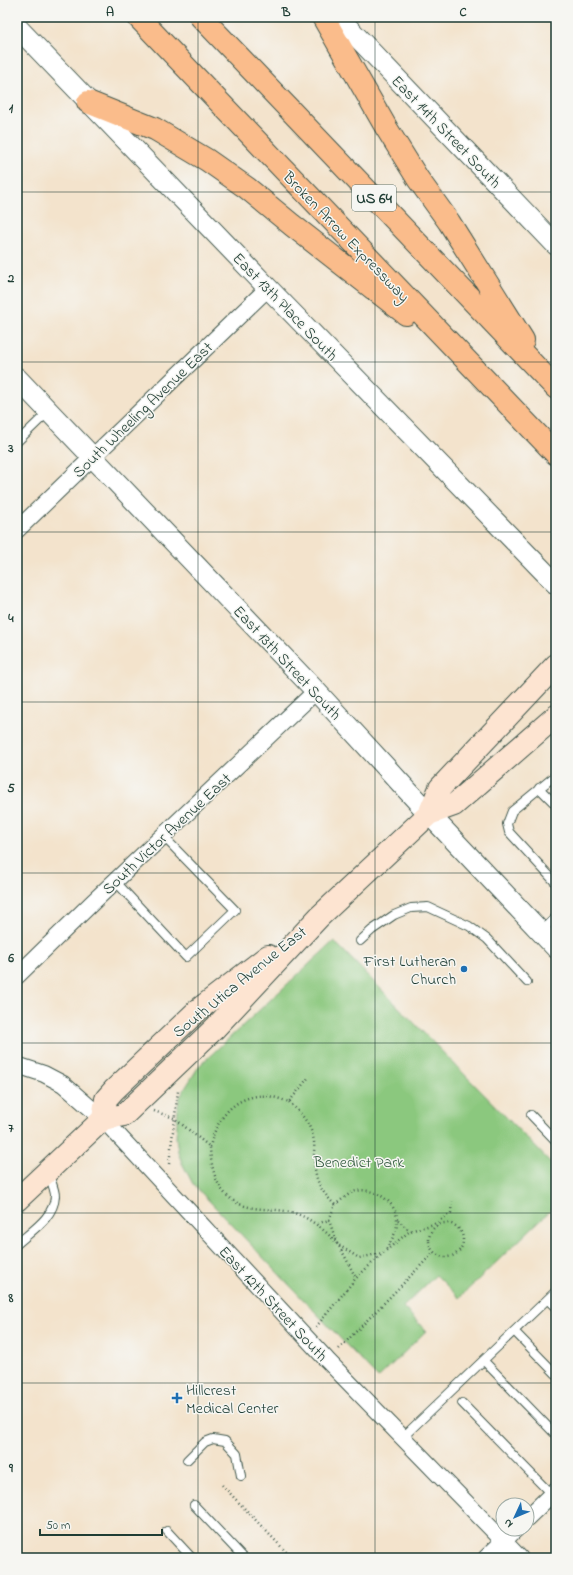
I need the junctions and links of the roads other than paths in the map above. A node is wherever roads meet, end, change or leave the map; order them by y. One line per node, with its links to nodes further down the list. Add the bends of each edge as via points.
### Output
1 (138, 17): 9 (highway, Broken Arrow Expressway / US 64)
2 (201, 17): 11 (highway, US 64)
3 (323, 17): 11 (highway, via 418,179)
4 (338, 17): 7 (street, East 14th Street South)
5 (17, 27): 6 (street, East 13th Place South)
6 (88, 102): 8 (street, East 13th Place South); 9 (highway, via 154,129 213,164)
7 (556, 245)
8 (268, 288): 15 (street, South Wheeling Avenue East); 17 (street, East 13th Place South)
9 (466, 361): 14 (highway, Broken Arrow Expressway / US 64)
10 (17, 378): 12 (street, East 13th Street South)
11 (552, 384)
12 (49, 411): 13 (lane); 15 (street, East 13th Street South)
13 (17, 442)
14 (556, 454)
15 (93, 457): 16 (street, South Wheeling Avenue East); 19 (street, East 13th Street South)
16 (17, 530)
17 (556, 584)
18 (556, 665): 24 (main road, South Utica Avenue East, via 440,788)
19 (316, 691): 24 (street, East 13th Street South); 25 (street, South Victor Avenue East)
20 (556, 716): 24 (main road, South Utica Avenue East, via 454,805)
21 (556, 774): 22 (lane)
22 (539, 788): 23 (lane); 27 (lane, via 512,810 506,824 509,832)
23 (556, 805)
24 (429, 814): 29 (street, East 13th Street South); 36 (main road, South Utica Avenue East, via 319,917 215,1028 124,1115)
25 (163, 836): 26 (street, South Victor Avenue East); 26 (lane, via 234,910 186,956)
26 (115, 881): 32 (street, South Victor Avenue East)
27 (556, 883)
28 (556, 917): 29 (lane)
29 (541, 932): 31 (street, East 13th Street South)
30 (360, 941): 33 (lane, via 394,915 411,908 428,907 469,926 487,939)
31 (556, 948)
32 (17, 976)
33 (527, 982)
34 (17, 1065): 36 (street, East 12th Street South, via 63,1084)
35 (532, 1115): 37 (lane)
36 (103, 1119): 38 (main road); 49 (street, East 12th Street South, via 307,1339)
37 (556, 1141)
38 (48, 1171): 39 (main road); 40 (lane, via 55,1196 51,1211)
39 (17, 1200)
40 (17, 1244)
41 (556, 1292): 42 (lane)
42 (548, 1300): 43 (lane); 44 (lane)
43 (556, 1308)
44 (514, 1331): 45 (lane); 46 (lane)
45 (484, 1361): 48 (lane); 49 (lane)
46 (556, 1374)
47 (462, 1403): 52 (lane)
48 (556, 1435)
49 (402, 1437): 57 (street, East 12th Street South)
50 (187, 1460): 51 (lane, via 206,1442 213,1439 225,1441 237,1454)
51 (241, 1476)
52 (554, 1492): 54 (street)
53 (194, 1506): 59 (lane)
54 (535, 1510)
55 (167, 1531): 58 (lane)
56 (508, 1537): 57 (street)
57 (504, 1541): 60 (street); 61 (street, East 12th Street South)
58 (192, 1558)
59 (244, 1558)
60 (486, 1558)
61 (520, 1558)

